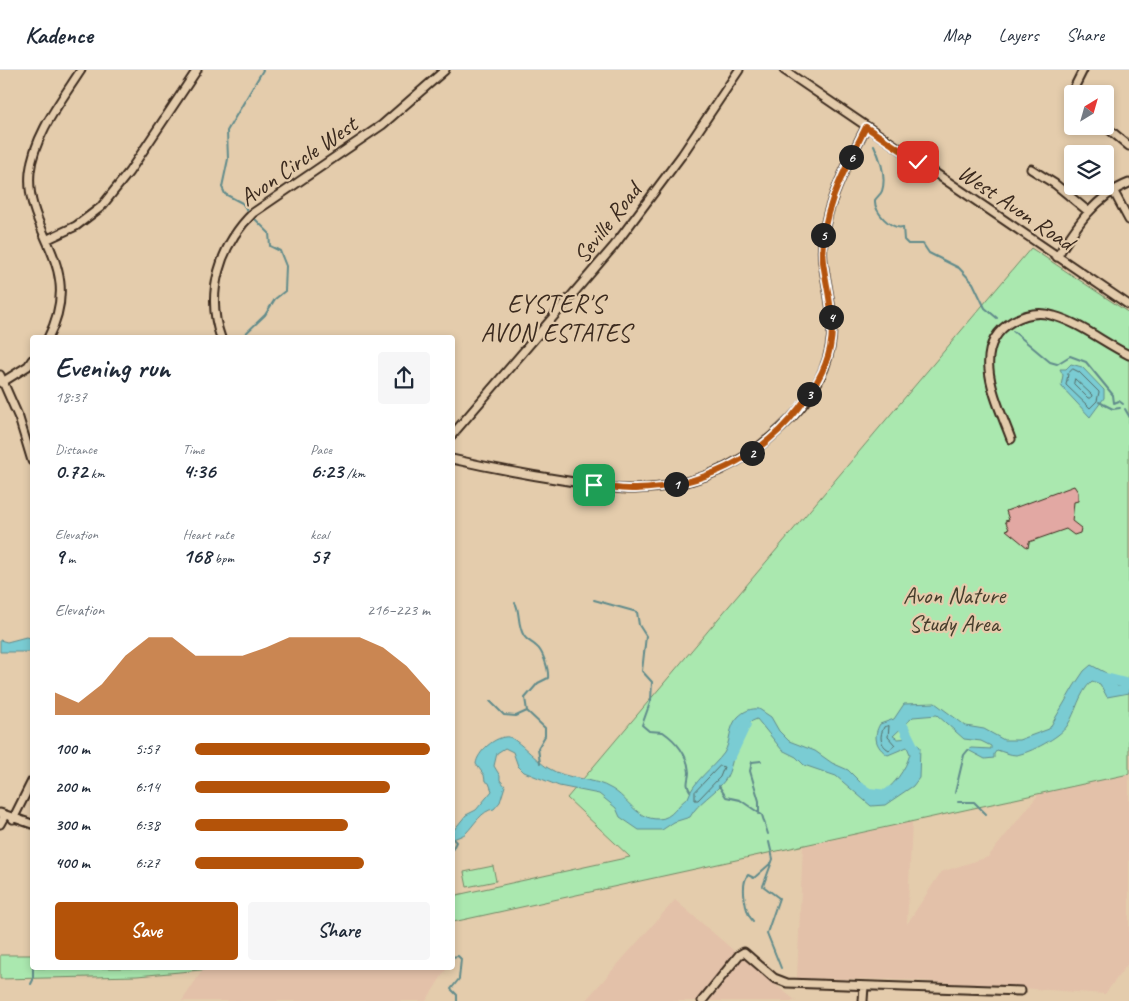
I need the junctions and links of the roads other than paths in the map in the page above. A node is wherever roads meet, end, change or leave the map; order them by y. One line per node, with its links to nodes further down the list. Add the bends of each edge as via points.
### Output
1 (81, 70): 17 (street, via 36,144 32,160 30,189)
2 (197, 70): 17 (street, via 129,172 101,207 76,226)
3 (445, 70): 21 (street, Avon Circle West, via 382,125 253,213 242,224 226,248 219,266 215,307)
4 (739, 70): 25 (street, Seville Road, via 682,155 609,252)
5 (784, 70): 8 (street, West Avon Road)
6 (1083, 70): 7 (street)
7 (1076, 85)
8 (866, 127): 18 (street, West Avon Road); 28 (street, via 831,207 823,235 823,262 832,329 825,368 813,390 790,419 766,442 748,456 704,477 634,490 532,476)
9 (1114, 134): 10 (street)
10 (1129, 146)
11 (1031, 169): 15 (street)
12 (1129, 183): 13 (street)
13 (1114, 192): 16 (street)
14 (1110, 195): 15 (street)
15 (1089, 212): 18 (street)
16 (1129, 220)
17 (48, 239): 20 (street, via 57,263 60,294 59,309)
18 (1057, 257): 19 (street, West Avon Road)
19 (1129, 305)
20 (49, 335)
21 (220, 335)
22 (1129, 355): 26 (street, via 1053,315 1034,314 1010,323 994,343 988,358 988,370)
23 (30, 363): 24 (street)
24 (1, 380): 27 (street, via 19,418)
25 (455, 432)
26 (1012, 439)
27 (30, 454)
28 (455, 460)
29 (30, 785): 31 (street)
30 (2, 814): 31 (street); 33 (street)
31 (13, 819): 32 (street)
32 (30, 823)
33 (0, 824)
34 (864, 986): 35 (street); 36 (street, via 779,981 744,952); 37 (street)
35 (1021, 990)
36 (702, 1001)
37 (863, 1001)

